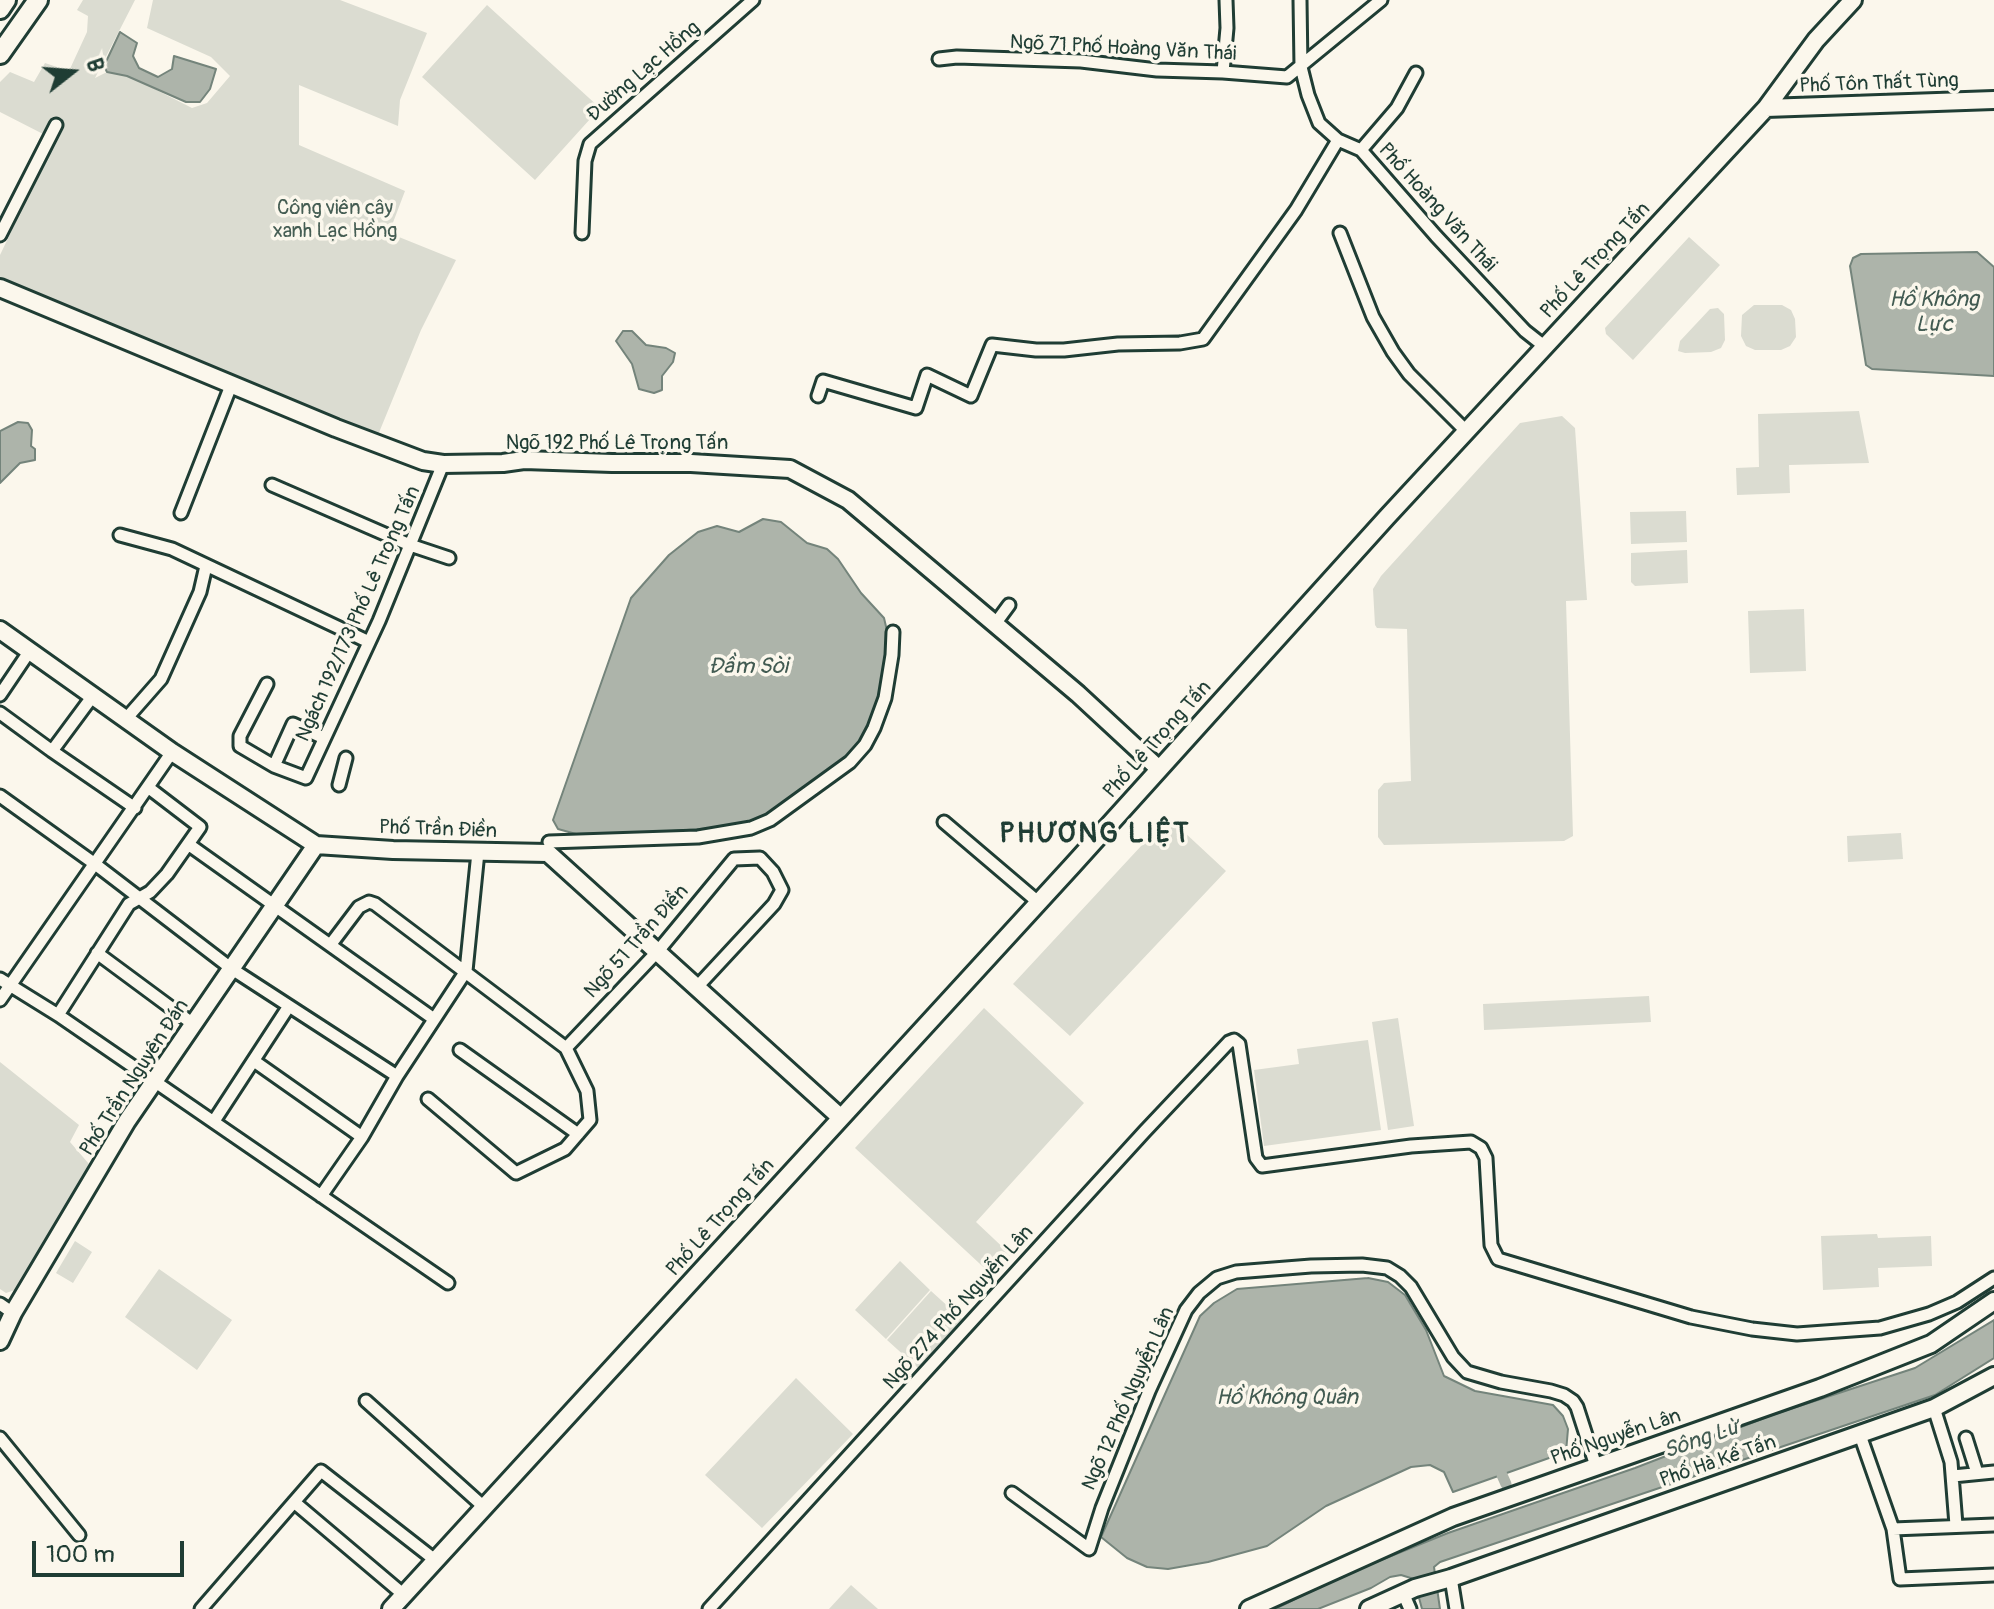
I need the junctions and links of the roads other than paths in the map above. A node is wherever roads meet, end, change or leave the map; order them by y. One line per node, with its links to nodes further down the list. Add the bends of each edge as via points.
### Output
1 (6, 0): 8 (main road)
2 (38, 0): 9 (main road)
3 (753, 0): 22 (street, Đường Lạc Hồng, via 590,144)
4 (1226, 0): 12 (street)
5 (1300, 0): 11 (street, Phố Hoàng Văn Thái)
6 (1381, 0): 11 (street)
7 (1853, 0): 15 (street, Phố Lê Trọng Tấn)
8 (0, 9)
9 (0, 54)
10 (939, 59): 12 (street, Ngõ 71 Phố Hoàng Văn Thái, via 1081,61)
11 (1301, 67): 12 (street, Ngõ 71 Phố Hoàng Văn Thái, via 1287,77); 17 (street, Phố Hoàng Văn Thái, via 1319,123)
12 (1223, 72)
13 (1416, 73): 18 (street, via 1399,105)
14 (1994, 100): 15 (street, Phố Tôn Thất Tùng)
15 (1766, 108): 25 (street, Phố Lê Trọng Tấn)
16 (56, 125): 20 (street)
17 (1338, 140): 18 (street, Phố Hoàng Văn Thái); 27 (street, via 1296,210 1203,339 1064,350 992,345 971,396 927,375 916,408 823,381)
18 (1361, 150): 25 (street, Phố Hoàng Văn Thái)
19 (0, 198): 20 (street)
20 (14, 204): 21 (street)
21 (1, 231)
22 (582, 233)
23 (1340, 233): 28 (street, via 1373,317 1393,352)
24 (0, 288): 26 (street, Ngõ 192 Phố Lê Trọng Tấn)
25 (1544, 346): 28 (street, Phố Lê Trọng Tấn)
26 (232, 383): 29 (street, Ngõ 192 Phố Lê Trọng Tấn, via 394,451); 31 (street)
27 (818, 396)
28 (1466, 431): 52 (street, Phố Lê Trọng Tấn)
29 (443, 464): 33 (street, Ngách 192/173 Phố Lê Trọng Tấn); 37 (street, Ngõ 192 Phố Lê Trọng Tấn, via 524,460 790,469 848,500)
30 (272, 485): 33 (street)
31 (181, 513)
32 (120, 535): 35 (street, via 172,549)
33 (410, 545): 34 (street); 40 (street, Ngách 192/173 Phố Lê Trọng Tấn)
34 (449, 558)
35 (206, 566): 40 (street); 46 (street, via 200,592 161,679)
36 (1009, 605): 37 (street)
37 (995, 624): 52 (street, Ngõ 192 Phố Lê Trọng Tấn)
38 (0, 630): 41 (street)
39 (893, 632): 58 (street, via 885,698 865,745 850,762 770,820 698,837)
40 (369, 642): 47 (street, Ngách 192/173 Phố Lê Trọng Tấn)
41 (29, 652): 43 (street); 44 (street)
42 (267, 684): 51 (street, via 240,746)
43 (0, 695)
44 (92, 697): 46 (street); 48 (street)
45 (0, 713): 48 (street)
46 (125, 720): 49 (street)
47 (324, 738): 51 (street, Ngách 192/173 Phố Lê Trọng Tấn, via 306,778); 51 (street, via 293,724)
48 (52, 751): 56 (street)
49 (172, 752): 54 (street); 60 (street)
50 (346, 758): 53 (street)
51 (274, 766)
52 (1159, 769): 64 (street, Phố Lê Trọng Tấn)
53 (339, 785)
54 (149, 788): 56 (street); 59 (street, via 200,827)
55 (0, 796): 62 (street)
56 (135, 808): 62 (street)
57 (944, 822): 64 (street)
58 (549, 842)
59 (188, 844): 63 (street, via 167,874); 65 (street)
60 (316, 845): 61 (street, Phố Trần Điền); 65 (street, Phố Trần Nguyên Đán)
61 (478, 852): 67 (street, Phố Trần Điền, via 548,853); 70 (street)
62 (95, 864): 63 (street); 71 (street)
63 (139, 898): 68 (street, via 129,904); 69 (street)
64 (1038, 902): 84 (street, Phố Lê Trọng Tấn)
65 (274, 905): 66 (street); 69 (street, Phố Trần Nguyên Đán)
66 (331, 944): 70 (street, via 359,907 369,902); 76 (street)
67 (658, 951): 72 (street, Phố Trần Điền); 72 (street, Ngõ 51 Trần Điền, via 734,859 760,858 782,890); 78 (street, Ngõ 51 Trần Điền)
68 (97, 953): 75 (street); 77 (street)
69 (232, 969): 74 (street); 77 (street, Phố Trần Nguyên Đán)
70 (466, 971): 76 (street); 78 (street)
71 (5, 982): 73 (street); 75 (street)
72 (697, 987): 84 (street, Phố Trần Điền)
73 (0, 1000)
74 (289, 1006): 80 (street); 81 (street)
75 (58, 1015): 82 (street)
76 (434, 1019): 81 (street)
77 (193, 1024): 82 (street, Phố Trần Nguyên Đán)
78 (566, 1048): 86 (street, via 587,1091 590,1120)
79 (460, 1050): 86 (street)
80 (254, 1061): 85 (street); 87 (street)
81 (397, 1076): 87 (street)
82 (153, 1082): 85 (street); 92 (street, Phố Trần Nguyên Đán)
83 (428, 1099): 86 (street, via 516,1173 565,1149)
84 (840, 1117): 106 (street, Phố Lê Trọng Tấn)
85 (214, 1121): 88 (street)
86 (578, 1134)
87 (362, 1137): 88 (street)
88 (321, 1196): 90 (street)
89 (1994, 1278): 118 (street, Ngõ 274 Phố Nguyễn Lân, via 1957,1302 1880,1328 1797,1334 1691,1317 1498,1259 1491,1245 1486,1158 1471,1142 1262,1166 1256,1158 1239,1044 1234,1040)
90 (448, 1283)
91 (1994, 1301): 100 (street, Phố Nguyễn Lân, via 1931,1344)
92 (7, 1308): 93 (street, Phố Trần Nguyên Đán)
93 (0, 1341)
94 (1994, 1376): 96 (street, Phố Hà Kế Tấn)
95 (366, 1401): 106 (street)
96 (1934, 1408): 97 (street, Phố Hà Kế Tấn); 103 (street)
97 (1860, 1435): 109 (street); 113 (street, Phố Hà Kế Tấn)
98 (0, 1438): 110 (street)
99 (1966, 1438): 102 (street)
100 (1596, 1466): 104 (street, Ngõ 12 Phố Nguyễn Lân, via 1573,1401 1467,1372 1411,1287 1387,1268 1362,1265 1236,1272 1217,1278 1199,1293 1186,1310 1125,1449 1089,1549); 119 (street, Phố Nguyễn Lân, via 1441,1522)
101 (1994, 1472): 102 (street)
102 (1977, 1473): 103 (street)
103 (1953, 1476): 107 (street)
104 (1012, 1493)
105 (294, 1502): 111 (street, via 321,1471); 115 (street); 116 (street)
106 (484, 1507): 111 (street, Phố Lê Trọng Tấn)
107 (1956, 1525): 108 (street); 109 (street)
108 (1994, 1525)
109 (1893, 1529): 112 (street, via 1900,1579)
110 (79, 1535)
111 (435, 1560): 115 (street, Phố Lê Trọng Tấn)
112 (1994, 1575)
113 (1445, 1579): 114 (street, Phố Hà Kế Tấn); 122 (street)
114 (1409, 1590): 120 (street, Phố Hà Kế Tấn); 121 (street)
115 (404, 1595): 117 (street, Phố Lê Trọng Tấn)
116 (201, 1609)
117 (391, 1609)
118 (709, 1609)
119 (1249, 1609)
120 (1369, 1609)
121 (1410, 1609)
122 (1456, 1609)

